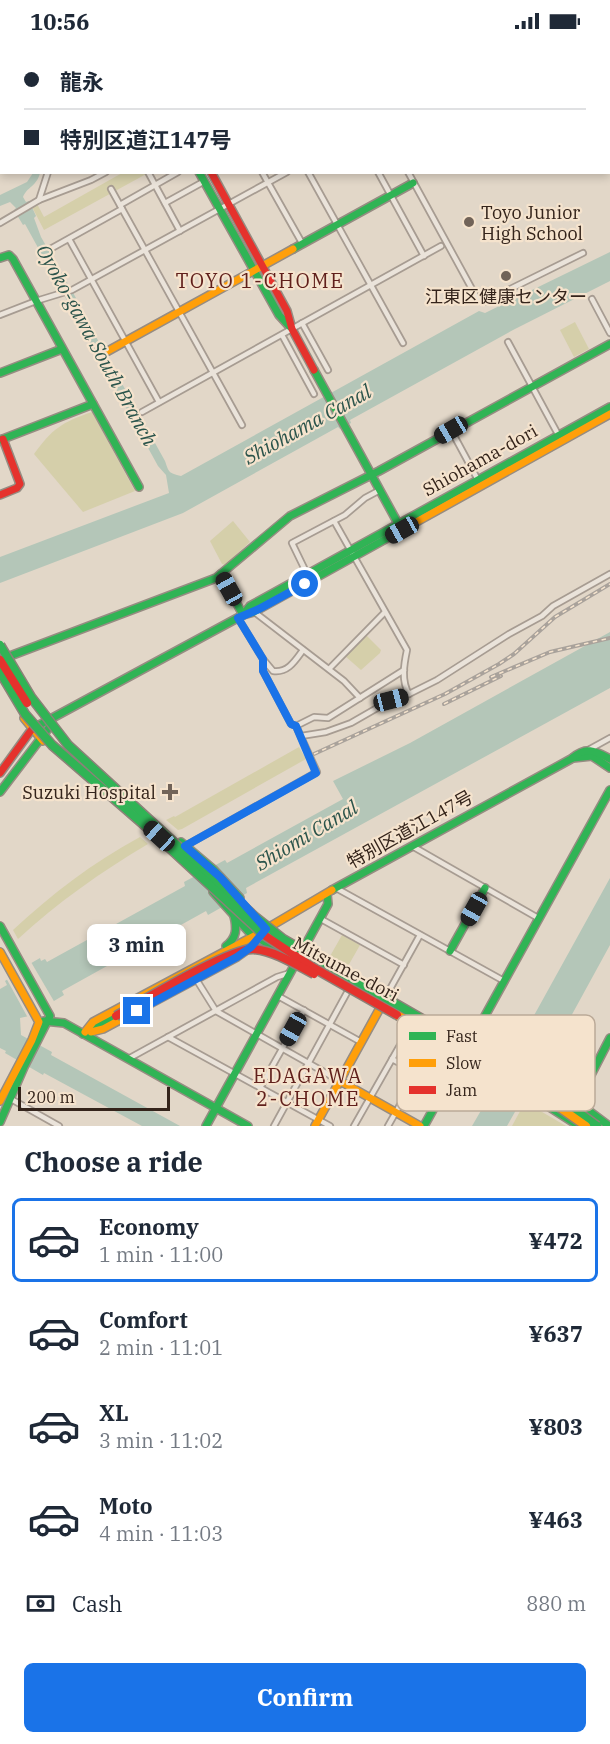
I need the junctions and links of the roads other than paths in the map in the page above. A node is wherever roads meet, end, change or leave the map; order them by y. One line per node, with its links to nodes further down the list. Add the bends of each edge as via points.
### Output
1 (47, 174): 18 (street)
2 (103, 174): 18 (street)
3 (149, 174): 15 (street)
4 (174, 174): 15 (street)
5 (199, 174): 12 (main road)
6 (212, 174): 20 (main road)
7 (263, 174): 13 (street)
8 (283, 174): 13 (street)
9 (309, 174): 24 (street)
10 (379, 174): 17 (street)
11 (409, 174): 14 (street)
12 (203, 182): 19 (street); 22 (main road)
13 (268, 183): 20 (street); 27 (street)
14 (413, 183): 17 (main road); 31 (street, via 478,300 484,302)
15 (155, 185): 19 (street); 21 (street)
16 (111, 189): 21 (street)
17 (390, 195): 24 (main road); 32 (street)
18 (39, 200): 23 (street)
19 (165, 203): 25 (street)
20 (228, 205): 22 (street); 34 (main road)
21 (121, 207): 26 (street); 30 (street)
22 (219, 210): 25 (street); 34 (main road)
23 (0, 223)
24 (337, 224): 27 (main road); 36 (street)
25 (180, 231): 30 (street)
26 (69, 239): 29 (street); 35 (street)
27 (302, 243): 34 (main road)
28 (441, 246): 32 (street)
29 (52, 248)
30 (145, 250): 35 (street); 39 (street)
31 (583, 253)
32 (424, 256): 36 (street)
33 (0, 258): 38 (main road, via 10,255)
34 (258, 268): 39 (main road); 42 (main road, via 279,315)
35 (92, 280): 38 (street); 45 (street)
36 (370, 285): 41 (street); 47 (street)
37 (592, 299): 43 (street)
38 (36, 301): 40 (street); 49 (main road)
39 (179, 312): 45 (main road); 53 (street)
40 (0, 315)
41 (302, 323): 42 (street); 51 (street)
42 (292, 329): 44 (street); 65 (main road)
43 (610, 333)
44 (282, 335): 53 (street); 55 (street)
45 (126, 341): 50 (main road); 56 (street)
46 (508, 342): 54 (street)
47 (403, 343)
48 (610, 344): 54 (main road)
49 (62, 349): 52 (main road); 57 (main road)
50 (108, 351)
51 (328, 370)
52 (0, 373)
53 (213, 373): 56 (street); 61 (street)
54 (532, 386): 62 (main road); 63 (street)
55 (314, 394)
56 (159, 402): 59 (street)
57 (93, 404): 64 (main road); 67 (main road)
58 (610, 407): 63 (main road, Shiohama-dori)
59 (142, 412)
60 (610, 414): 63 (main road)
61 (242, 426)
62 (451, 430): 65 (main road); 66 (street)
63 (560, 438): 66 (main road, Shiohama-dori)
64 (1, 440): 69 (main road, via 20,484)
65 (371, 474): 68 (main road); 73 (main road, via 290,516)
66 (480, 482): 71 (main road, Shiohama-dori)
67 (139, 487)
68 (380, 490): 70 (street); 71 (main road)
69 (0, 495)
70 (334, 521): 72 (street); 74 (street, via 292,543)
71 (400, 527): 72 (main road, Shiohama-dori)
72 (352, 553): 74 (main road, Shiohama-dori); 76 (main road, Shiohama-dori); 77 (street)
73 (221, 574): 78 (main road); 81 (main road)
74 (307, 574): 76 (main road, Shiohama-dori)
75 (610, 574): 87 (street, via 449,674)
76 (252, 609): 78 (main road, Shiohama-dori); 80 (street)
77 (385, 612): 83 (street); 84 (street, via 406,650)
78 (241, 617): 82 (street); 89 (main road, Shiohama-dori)
79 (0, 644): 81 (main road); 102 (main road, bridge, via 30,698 56,732)
80 (303, 650): 82 (street, via 289,668 278,672); 83 (street)
81 (3, 659): 89 (main road, Mitsume-dori); 102 (main road, bridge, via 32,710 64,747)
82 (263, 659): 90 (street, via 267,680 291,724)
83 (329, 669): 88 (street)
84 (404, 670): 87 (street); 88 (street)
85 (0, 672): 129 (main road, bridge, via 25,714 52,745 256,929 289,953)
86 (0, 679): 91 (main road, Mitsume-dori)
87 (409, 694): 92 (street, via 351,723)
88 (360, 698): 90 (street, via 328,718 314,717)
89 (49, 723): 91 (main road, Shiohama-dori); 93 (main road); 103 (main road, Mitsume-dori, via 89,764)
90 (296, 726): 92 (street)
91 (32, 729): 93 (main road, Mitsume-dori); 99 (main road)
92 (301, 736): 103 (street, via 316,773)
93 (41, 738): 101 (main road); 108 (main road, Mitsume-dori, bridge, via 149,828 192,868)
94 (610, 738): 95 (street)
95 (590, 749): 96 (main road, 特別区道江147号); 97 (main road)
96 (571, 759): 98 (main road, via 592,756); 104 (main road, 特別区道江147号)
97 (610, 759)
98 (610, 768)
99 (0, 773)
100 (610, 790): 109 (main road)
101 (0, 792)
102 (155, 823): 132 (main road, bridge, via 254,916 293,946)
103 (185, 846): 112 (main road, Mitsume-dori, bridge, via 220,877)
104 (412, 846): 105 (main road, 特別区道江147号); 106 (street)
105 (336, 888): 107 (main road, 特別区道江147号); 113 (street)
106 (485, 888): 109 (street); 115 (main road)
107 (327, 894): 110 (main road, via 328,904); 112 (main road, 特別区道江147号)
108 (234, 916): 114 (main road, Mitsume-dori); 119 (main road, 特別区道江147号, via 234,940)
109 (538, 918): 122 (main road)
110 (321, 919): 117 (main road); 118 (street)
111 (0, 926): 134 (main road, via 50,1013)
112 (266, 929): 114 (main road, 特別区道江147号); 117 (main road, Mitsume-dori)
113 (420, 934): 115 (street); 118 (street)
114 (256, 938): 117 (main road, Mitsume-dori); 119 (main road, 特別区道江147号); 121 (main road, 特別区道江147号, via 237,957)
115 (450, 951): 122 (street)
116 (0, 952): 134 (main road)
117 (299, 957): 120 (main road); 123 (main road, Mitsume-dori); 125 (main road, Mitsume-dori)
118 (404, 965): 125 (street)
119 (191, 968): 136 (main road, 特別区道江147号, via 93,1022)
120 (291, 973): 124 (main road); 127 (street)
121 (196, 979): 127 (street); 136 (main road, 特別区道江147号, via 103,1029)
122 (504, 981): 133 (main road)
123 (350, 989): 125 (main road, Mitsume-dori); 135 (street)
124 (278, 996): 126 (street); 137 (main road)
125 (383, 1003): 130 (main road, Mitsume-dori); 131 (main road, Mitsume-dori); 140 (main road)
126 (303, 1010): 135 (street); 141 (street)
127 (216, 1011): 137 (street); 138 (street)
128 (398, 1015): 136 (main road, bridge, via 280,956 252,949 220,959)
129 (399, 1015)
130 (400, 1015)
131 (405, 1015)
132 (414, 1015)
133 (485, 1015)
134 (41, 1019): 136 (main road, via 64,1023); 147 (main road, via 35,1041)
135 (330, 1024): 140 (street); 146 (street)
136 (83, 1034): 143 (main road)
137 (256, 1035): 141 (street); 149 (main road)
138 (168, 1037): 143 (street); 149 (street)
139 (610, 1039): 148 (main road)
140 (361, 1042): 150 (main road)
141 (282, 1049): 146 (street); 151 (street)
142 (397, 1050): 144 (street)
143 (128, 1059): 156 (main road)
144 (392, 1059): 145 (street); 152 (street)
145 (397, 1062)
146 (308, 1064): 150 (street); 155 (street)
147 (21, 1066): 153 (main road); 154 (main road)
148 (595, 1068)
149 (234, 1073): 151 (street); 156 (main road)
150 (340, 1081): 152 (main road); 164 (main road)
151 (260, 1088): 155 (street)
152 (369, 1098): 162 (main road); 171 (street)
153 (11, 1100): 163 (main road); 166 (street)
154 (0, 1101)
155 (287, 1102): 164 (street); 169 (street)
156 (216, 1108): 167 (main road); 168 (main road)
157 (431, 1111): 173 (main road)
158 (556, 1111): 174 (main road, Mitsume-dori, bridge)
159 (565, 1111): 175 (main road, bridge)
160 (576, 1111): 176 (main road, bridge)
161 (589, 1111): 165 (main road, Mitsume-dori)
162 (396, 1113): 172 (street); 173 (main road)
163 (0, 1122)
164 (316, 1123): 170 (street)
165 (608, 1125)
166 (59, 1126)
167 (206, 1126)
168 (248, 1126)
169 (274, 1126)
170 (330, 1126)
171 (354, 1126)
172 (388, 1126)
173 (422, 1126)
174 (579, 1126)
175 (586, 1126)
176 (597, 1126)

